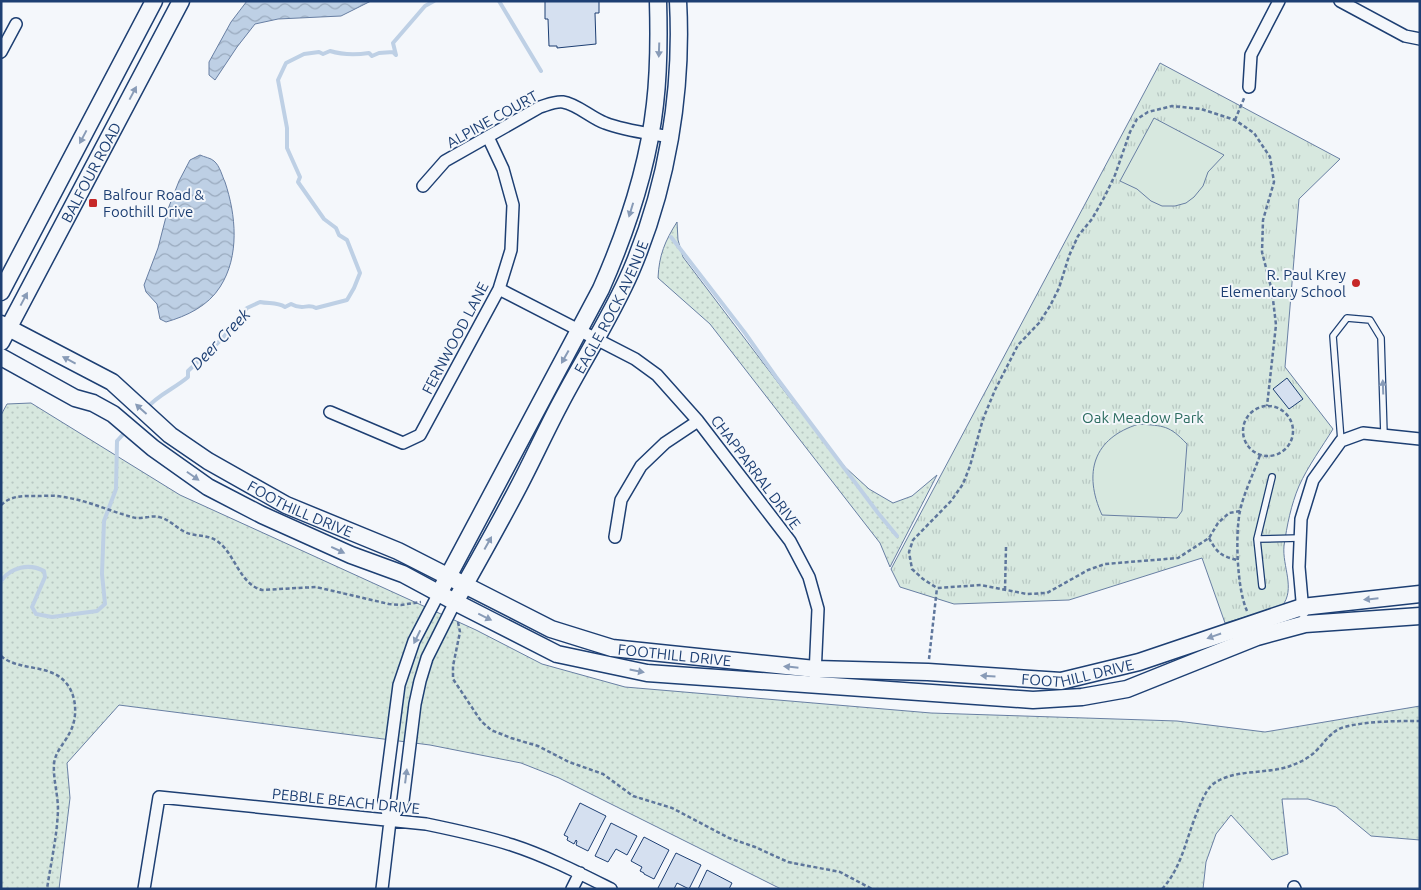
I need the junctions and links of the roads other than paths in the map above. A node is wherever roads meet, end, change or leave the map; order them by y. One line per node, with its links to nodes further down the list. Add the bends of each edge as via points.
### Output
1 (154, 1): 16 (street, BALFOUR ROAD, one-way to 16)
2 (182, 1): 18 (street, BALFOUR ROAD, one-way to 2)
3 (658, 1): 11 (street, EAGLE ROCK AVENUE, one-way to 11, via 658,74)
4 (678, 1): 12 (street, EAGLE ROCK AVENUE, via 679,62)
5 (1279, 1): 10 (street, via 1251,55)
6 (1340, 1): 8 (street, via 1405,36)
7 (16, 24): 9 (street)
8 (1420, 39)
9 (1, 52)
10 (1249, 87)
11 (651, 134): 12 (street, ALPINE COURT); 13 (street, ALPINE COURT, via 605,123 561,102 540,107); 17 (street, EAGLE ROCK AVENUE, one-way to 17, via 617,254)
12 (670, 137): 19 (street, EAGLE ROCK AVENUE, via 640,245)
13 (488, 138): 14 (street, ALPINE COURT, via 446,161); 15 (street, FERNWOOD LANE, via 503,169 513,206 511,250)
14 (423, 186)
15 (499, 288): 17 (street, CHAPPARRAL DRIVE); 21 (street, FERNWOOD LANE, via 420,436 403,443)
16 (1, 292)
17 (580, 330): 19 (street, CHAPPARRAL DRIVE); 30 (street, EAGLE ROCK AVENUE, one-way to 30)
18 (4, 331): 30 (street, FOOTHILL DRIVE, one-way to 18, via 398,551 286,505 170,435 112,382)
19 (596, 338): 22 (street, CHAPPARRAL DRIVE, via 657,375); 31 (street, EAGLE ROCK AVENUE, one-way to 19)
20 (1, 357): 34 (street, FOOTHILL DRIVE, one-way to 34, via 75,398 112,414 208,487 351,556 403,574)
21 (330, 412)
22 (698, 421): 27 (street, via 665,443 641,466 620,500); 39 (street, CHAPPARRAL DRIVE, via 790,541 809,577 818,609)
23 (1384, 436): 24 (street); 25 (street, via 1362,433); 25 (lane, one-way to 25, via 1381,338 1370,320 1347,318 1333,336)
24 (1420, 439)
25 (1340, 441): 28 (street, via 1313,480 1301,519)
26 (1272, 477): 29 (lane)
27 (615, 537)
28 (1300, 538): 29 (lane); 35 (street)
29 (1257, 539): 32 (lane)
30 (448, 576): 31 (street, FOOTHILL DRIVE); 34 (street, EAGLE ROCK AVENUE)
31 (464, 586): 36 (street, EAGLE ROCK AVENUE); 39 (street, FOOTHILL DRIVE, one-way to 31, via 612,648 551,629)
32 (1262, 586)
33 (1420, 594): 35 (street, FOOTHILL DRIVE, one-way to 35)
34 (435, 600): 36 (street, FOOTHILL DRIVE); 40 (street, one-way to 40, via 414,641 399,685 384,800)
35 (1302, 607): 38 (street); 39 (street, FOOTHILL DRIVE, one-way to 39, via 1139,662 1061,681 928,672)
36 (452, 609): 39 (street, FOOTHILL DRIVE, one-way to 39, via 557,654 647,673); 40 (street, one-way to 36, via 403,801 415,704 427,658)
37 (1420, 616): 38 (street, FOOTHILL DRIVE)
38 (1305, 624): 39 (street, FOOTHILL DRIVE, via 1257,637 1127,689 1082,697 1033,700)
39 (814, 677)
40 (390, 821): 41 (street, PEBBLE BEACH DRIVE, via 466,832 513,845); 42 (street, PEBBLE BEACH DRIVE, via 159,797); 43 (street)
41 (580, 873): 44 (street); 45 (street, PEBBLE BEACH DRIVE)
42 (144, 889)
43 (382, 889)
44 (572, 889)
45 (611, 889)

